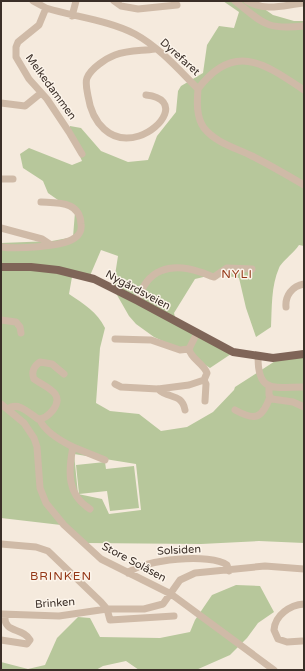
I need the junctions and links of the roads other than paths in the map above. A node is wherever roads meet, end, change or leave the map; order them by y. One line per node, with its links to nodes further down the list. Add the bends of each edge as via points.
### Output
1 (33, 1): 8 (street)
2 (76, 1): 9 (street)
3 (114, 1): 7 (street, via 121,6 138,9)
4 (235, 1): 10 (street, via 261,22 272,27)
5 (247, 1): 6 (street, via 264,7)
6 (299, 2)
7 (177, 5)
8 (46, 8): 9 (street, Dyrefaret); 14 (street, Melkedammen, via 39,25 18,42 15,53 24,72)
9 (72, 16): 11 (street, Dyrefaret, via 125,30)
10 (304, 26)
11 (155, 48): 12 (street, Dyrefaret); 15 (street, via 114,55 90,73 87,81 89,103 96,121 104,130 117,137 133,138 142,135 161,122 165,115 163,101 157,96)
12 (198, 89): 13 (street, via 216,69 228,63 253,61); 20 (street, Dyrefaret, via 200,119 209,132 224,144)
13 (304, 90)
14 (41, 93): 16 (street, via 26,106); 17 (street, Melkedammen)
15 (146, 95)
16 (1, 103)
17 (82, 154)
18 (1, 179): 19 (street)
19 (13, 179)
20 (304, 184)
21 (41, 202): 23 (street, via 70,205 76,209 80,217 81,229 76,237 68,242)
22 (1, 228): 23 (street, via 42,239)
23 (51, 245): 24 (street, via 34,248)
24 (1, 247)
25 (1, 267): 28 (main road, Nygårdsveien, via 58,270 86,277)
26 (252, 269): 28 (street, via 227,268 214,277 188,269 160,270 151,276)
27 (304, 284): 29 (street, via 288,294)
28 (138, 300): 32 (main road, Nygårdsveien)
29 (286, 307)
30 (1, 320): 31 (street, via 16,322)
31 (21, 333)
32 (197, 333): 34 (street); 36 (main road, Nygårdsveien, via 228,350)
33 (115, 339): 34 (street, via 151,340 180,350)
34 (189, 349): 38 (street, via 207,372)
35 (304, 354): 36 (main road, Nygårdsveien, via 284,358)
36 (258, 357): 40 (street, via 261,379)
37 (64, 374): 50 (street, via 49,363 40,362 34,367 34,379 54,392 58,398 51,413)
38 (204, 380): 42 (street, via 189,385); 44 (street)
39 (114, 384): 42 (street)
40 (269, 386): 41 (street); 43 (street)
41 (304, 387)
42 (158, 389): 48 (street, via 181,400)
43 (270, 398): 46 (street, via 294,402); 49 (street, via 265,411 258,416 245,416)
44 (205, 401)
45 (1, 404): 47 (street, Store Solåsen)
46 (304, 407)
47 (8, 409): 50 (street, via 19,406); 57 (street, Store Solåsen, via 34,438 40,488 46,503 91,551)
48 (185, 410)
49 (235, 410)
50 (40, 420): 51 (street, via 52,434)
51 (73, 447): 52 (street); 53 (street, via 71,489 79,501)
52 (105, 460)
53 (90, 509)
54 (1, 544): 60 (street, Brinken, via 36,547 48,551)
55 (304, 569): 56 (street, Solsiden, via 265,566)
56 (229, 570): 57 (street, Solsiden, via 227,565 219,561 181,559 159,561 137,567); 58 (street, Solsiden, via 195,573 180,580)
57 (128, 573): 58 (street, Store Solåsen)
58 (171, 594): 60 (street, Brinken, via 166,602 159,606 144,609); 65 (street, Store Solåsen)
59 (304, 604): 64 (street, via 285,612 277,621 274,630 275,636 283,642)
60 (107, 609): 61 (street, Brinken, via 59,616); 62 (street, Brinken, via 112,621)
61 (3, 615): 63 (street, Brinken, via 10,630 26,635 30,640 27,644)
62 (174, 616)
63 (1, 640)
64 (302, 641)
65 (274, 670)

